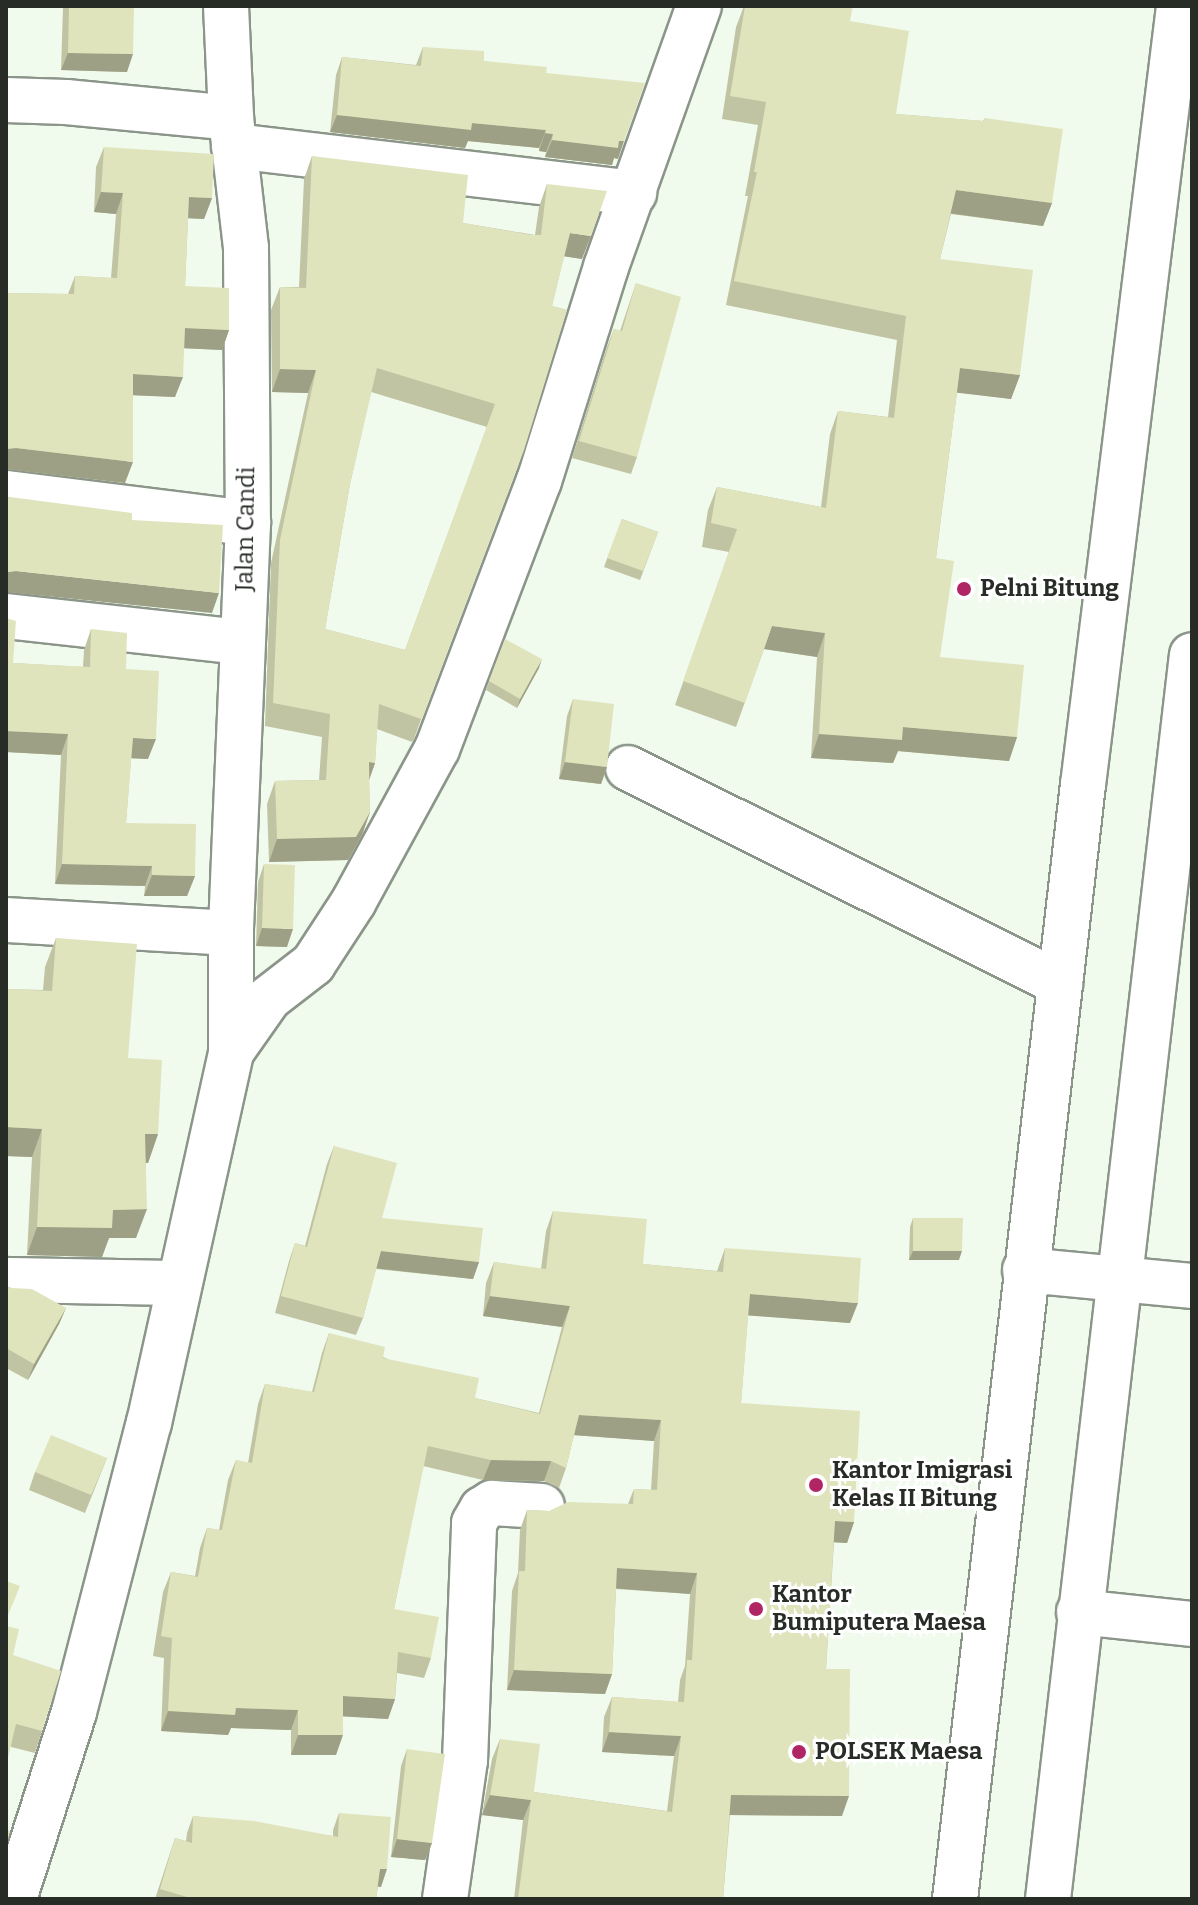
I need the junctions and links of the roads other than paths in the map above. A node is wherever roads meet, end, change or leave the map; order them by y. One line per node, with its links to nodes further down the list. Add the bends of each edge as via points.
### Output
1 (226, 6): 5 (main road, Jalan Candi)
2 (699, 6): 6 (main road)
3 (1179, 6): 15 (main road)
4 (6, 100): 5 (main road, via 66,102)
5 (233, 132): 6 (main road); 8 (main road, Jalan Candi, via 246,248)
6 (634, 193): 16 (main road, via 539,481 437,749 354,901 313,964 269,998)
7 (6, 493): 8 (main road)
8 (248, 523): 10 (main road, Jalan Candi)
9 (6, 616): 10 (main road)
10 (243, 642): 14 (main road, Jalan Candi)
11 (1192, 655): 18 (main road)
12 (628, 768): 15 (main road)
13 (6, 920): 14 (main road)
14 (231, 933): 16 (main road, Jalan Candi)
15 (1060, 983): 17 (main road)
16 (231, 1052): 20 (main road)
17 (1025, 1270): 18 (main road); 27 (main road)
18 (1122, 1279): 21 (main road); 23 (main road)
19 (6, 1280): 20 (main road)
20 (179, 1283): 25 (main road, via 149,1423 74,1712)
21 (1192, 1286)
22 (542, 1506): 26 (main road, via 492,1503 474,1523 465,1761)
23 (1079, 1612): 24 (main road); 28 (main road)
24 (1192, 1624)
25 (14, 1899)
26 (445, 1899)
27 (955, 1899)
28 (1048, 1899)

